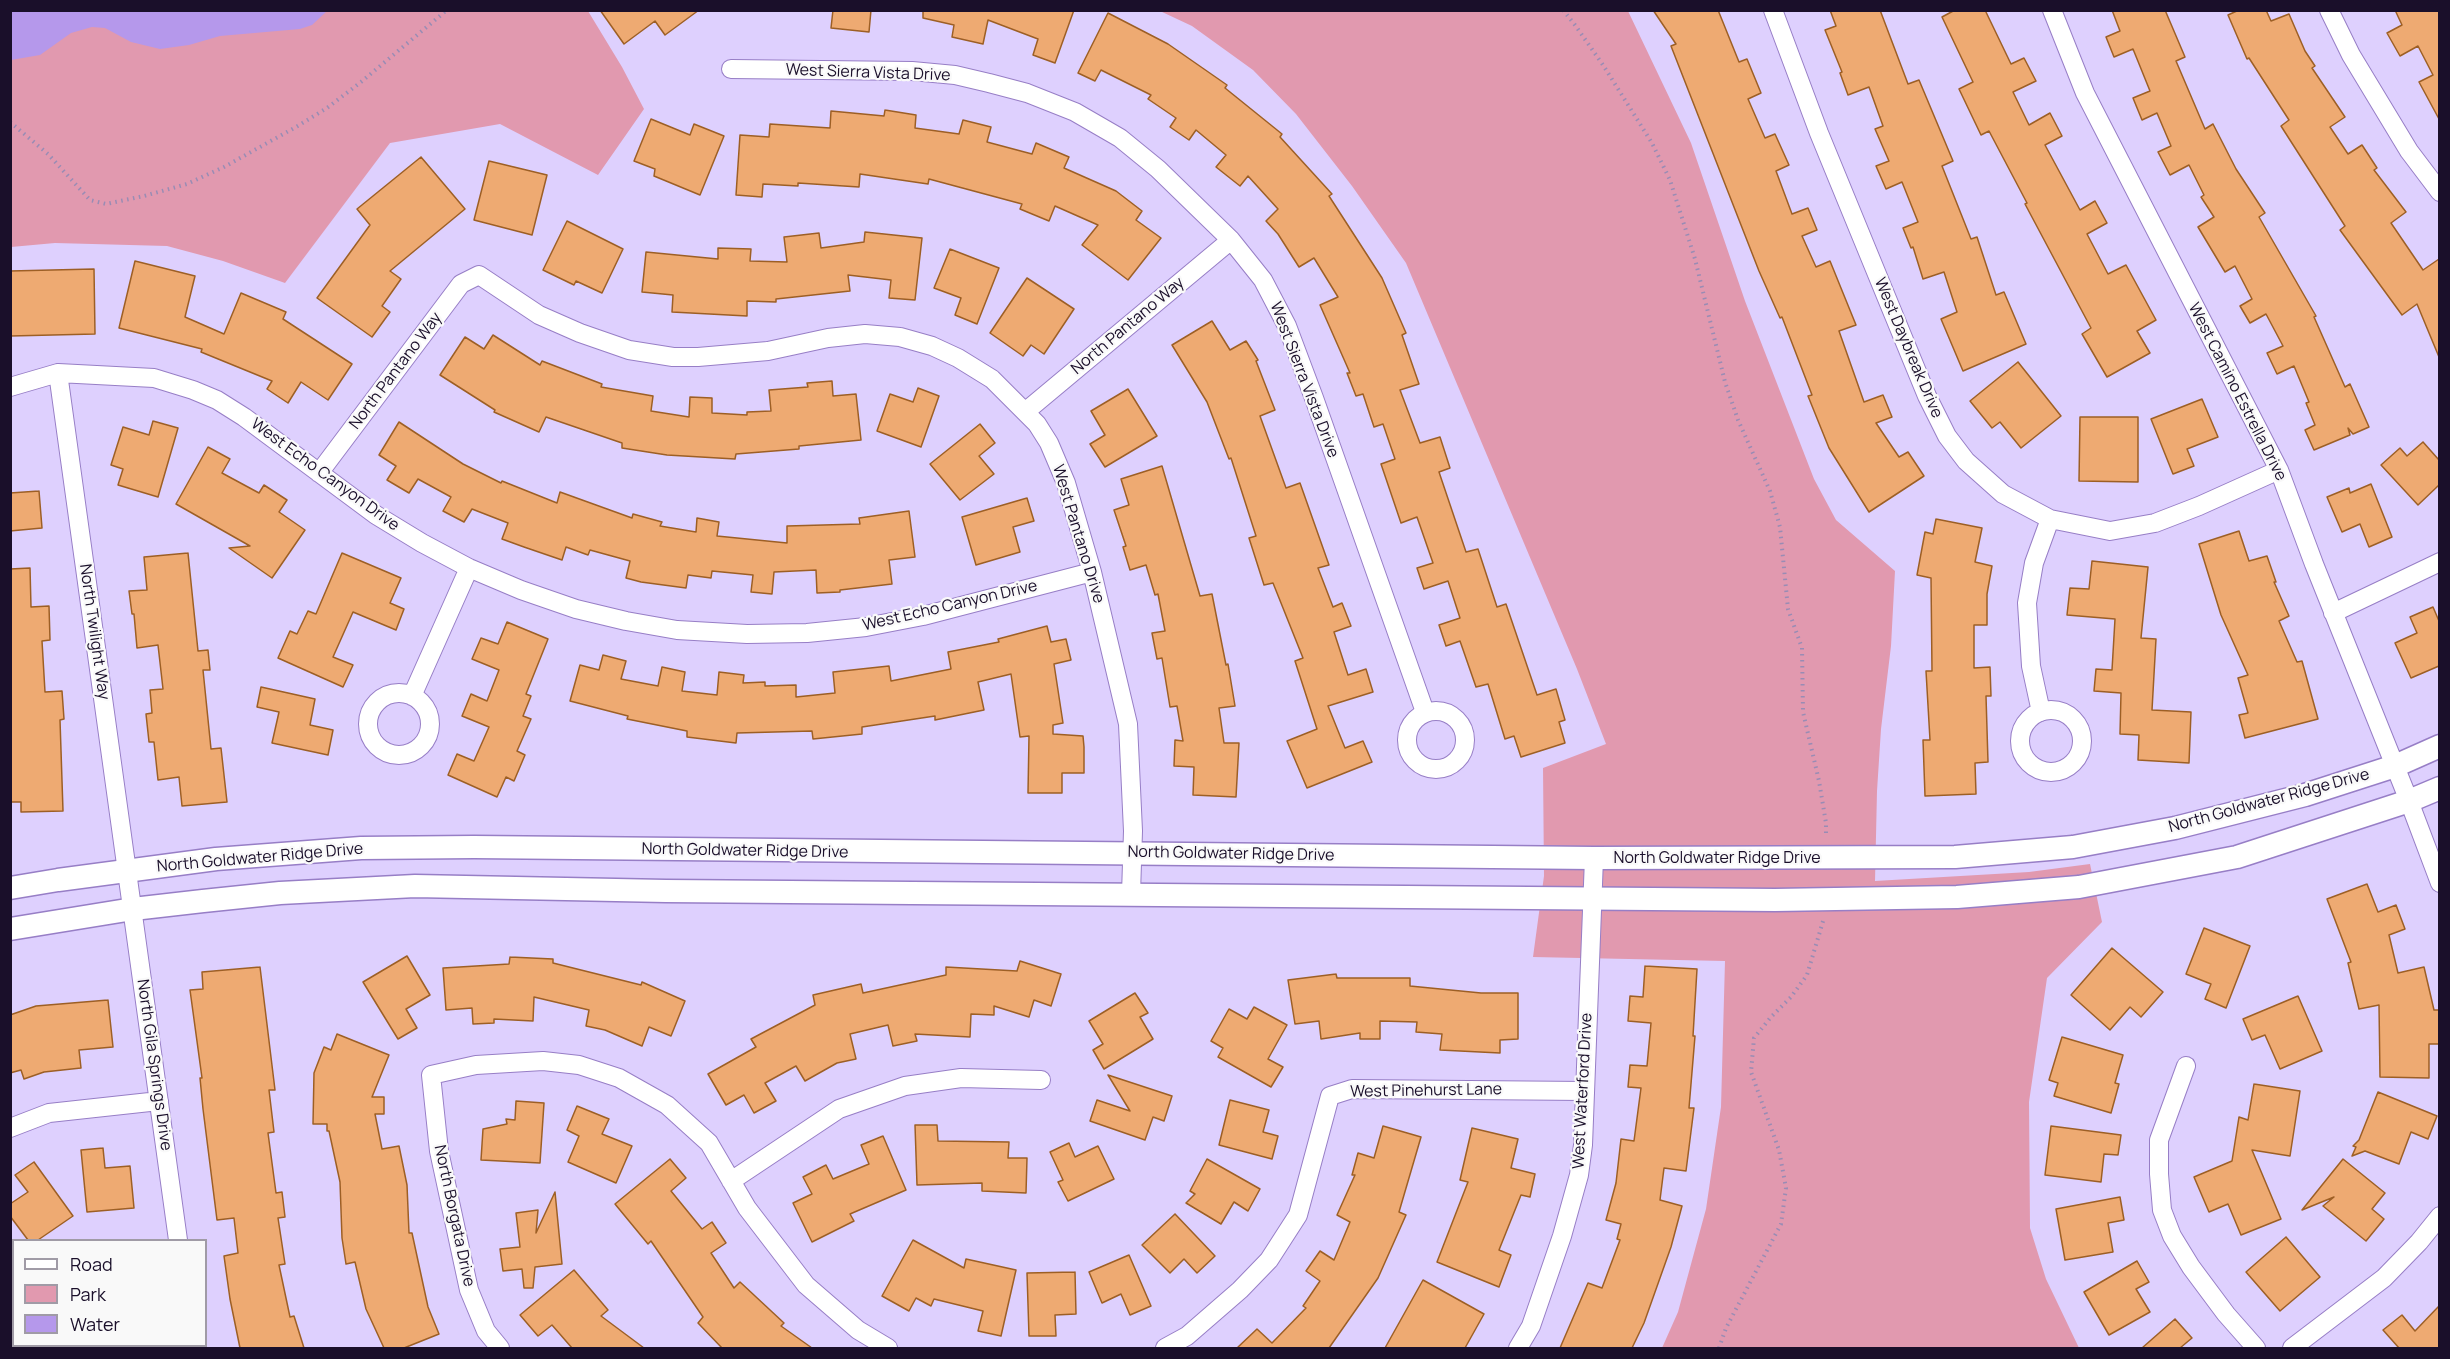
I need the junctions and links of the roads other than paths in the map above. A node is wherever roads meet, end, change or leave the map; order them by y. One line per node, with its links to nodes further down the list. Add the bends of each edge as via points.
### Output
1 (1773, 10): 13 (street, West Daybreak Drive, via 1922,386 1947,436 1966,461 2003,494)
2 (2052, 10): 11 (street, West Camino Estrella Drive, via 2090,103)
3 (2329, 10): 5 (street, via 2351,55 2409,151)
4 (731, 69): 6 (street, West Sierra Vista Drive, via 912,71 955,75 1027,93 1075,112 1120,138)
5 (2439, 192)
6 (1231, 240): 10 (street, North Pantano Way); 19 (street, West Sierra Vista Drive, via 1263,280 1287,327)
7 (479, 274): 10 (street, West Pantano Drive, via 539,315 580,333 629,350 673,357 768,351 865,334 900,337 958,358 992,380); 12 (street, North Pantano Way, via 461,284)
8 (58, 373): 9 (street, West Echo Canyon Drive); 12 (street, West Echo Canyon Drive, via 154,378 193,390 244,417); 28 (street, North Twilight Way)
9 (10, 387)
10 (1025, 411): 16 (street, West Pantano Drive, via 1048,443 1066,483)
11 (2278, 470): 13 (street, West Daybreak Drive, via 2155,523 2110,531); 17 (street, West Camino Estrella Drive)
12 (319, 473): 15 (street, West Echo Canyon Drive, via 376,515)
13 (2050, 519): 20 (street, via 2034,563 2027,603 2031,666)
14 (2439, 562): 17 (street)
15 (469, 568): 16 (street, West Echo Canyon Drive, via 565,605 626,621 677,630 747,634 866,627); 18 (street)
16 (1092, 572): 24 (street, West Pantano Drive, via 1128,724)
17 (2333, 613): 22 (street, West Camino Estrella Drive)
18 (412, 696)
19 (1425, 712)
20 (2041, 712)
21 (2439, 746): 22 (street, North Goldwater Ridge Drive)
22 (2402, 783): 23 (street, North Goldwater Ridge Drive); 25 (street, North Goldwater Ridge Drive, via 2305,795 2226,817 2073,847 1955,857); 26 (street, West Camino Estrella Drive); 30 (street, North Goldwater Ridge Drive, via 2237,857 2079,888 1957,897)
23 (2439, 788)
24 (1133, 853): 25 (street, North Goldwater Ridge Drive); 28 (street, North Goldwater Ridge Drive, via 361,848 216,859); 29 (street, West Pantano Drive)
25 (1594, 858): 30 (street, West Waterford Drive)
26 (2439, 884)
27 (10, 888): 28 (street, North Goldwater Ridge Drive, via 58,880)
28 (130, 890): 29 (street, North Goldwater Ridge Drive, via 280,893 415,886); 31 (street, North Goldwater Ridge Drive); 35 (street, North Gila Springs Drive)
29 (1131, 894): 30 (street, North Goldwater Ridge Drive)
30 (1592, 898): 34 (street, West Waterford Drive)
31 (10, 929)
32 (2186, 1066): 44 (street, via 2159,1140 2162,1210 2191,1267)
33 (1041, 1080): 37 (street, via 961,1078 905,1086 840,1109)
34 (1585, 1090): 42 (street, West Pinehurst Lane, via 1352,1089 1330,1096 1298,1215 1269,1260 1187,1336); 43 (street, West Waterford Drive, via 1583,1145 1576,1186 1531,1326)
35 (159, 1101): 36 (street, via 49,1113); 39 (street, North Gila Springs Drive)
36 (10, 1128)
37 (731, 1181): 40 (street, North Borgata Drive, via 708,1143 667,1105 619,1078 579,1065 543,1061 476,1065 431,1075 439,1151 469,1290 486,1331); 41 (street, via 806,1285 858,1330)
38 (2439, 1216): 45 (street, via 2384,1278)
39 (178, 1239)
40 (500, 1348)
41 (888, 1348)
42 (1165, 1348)
43 (1518, 1348)
44 (2256, 1348)
45 (2292, 1348)

